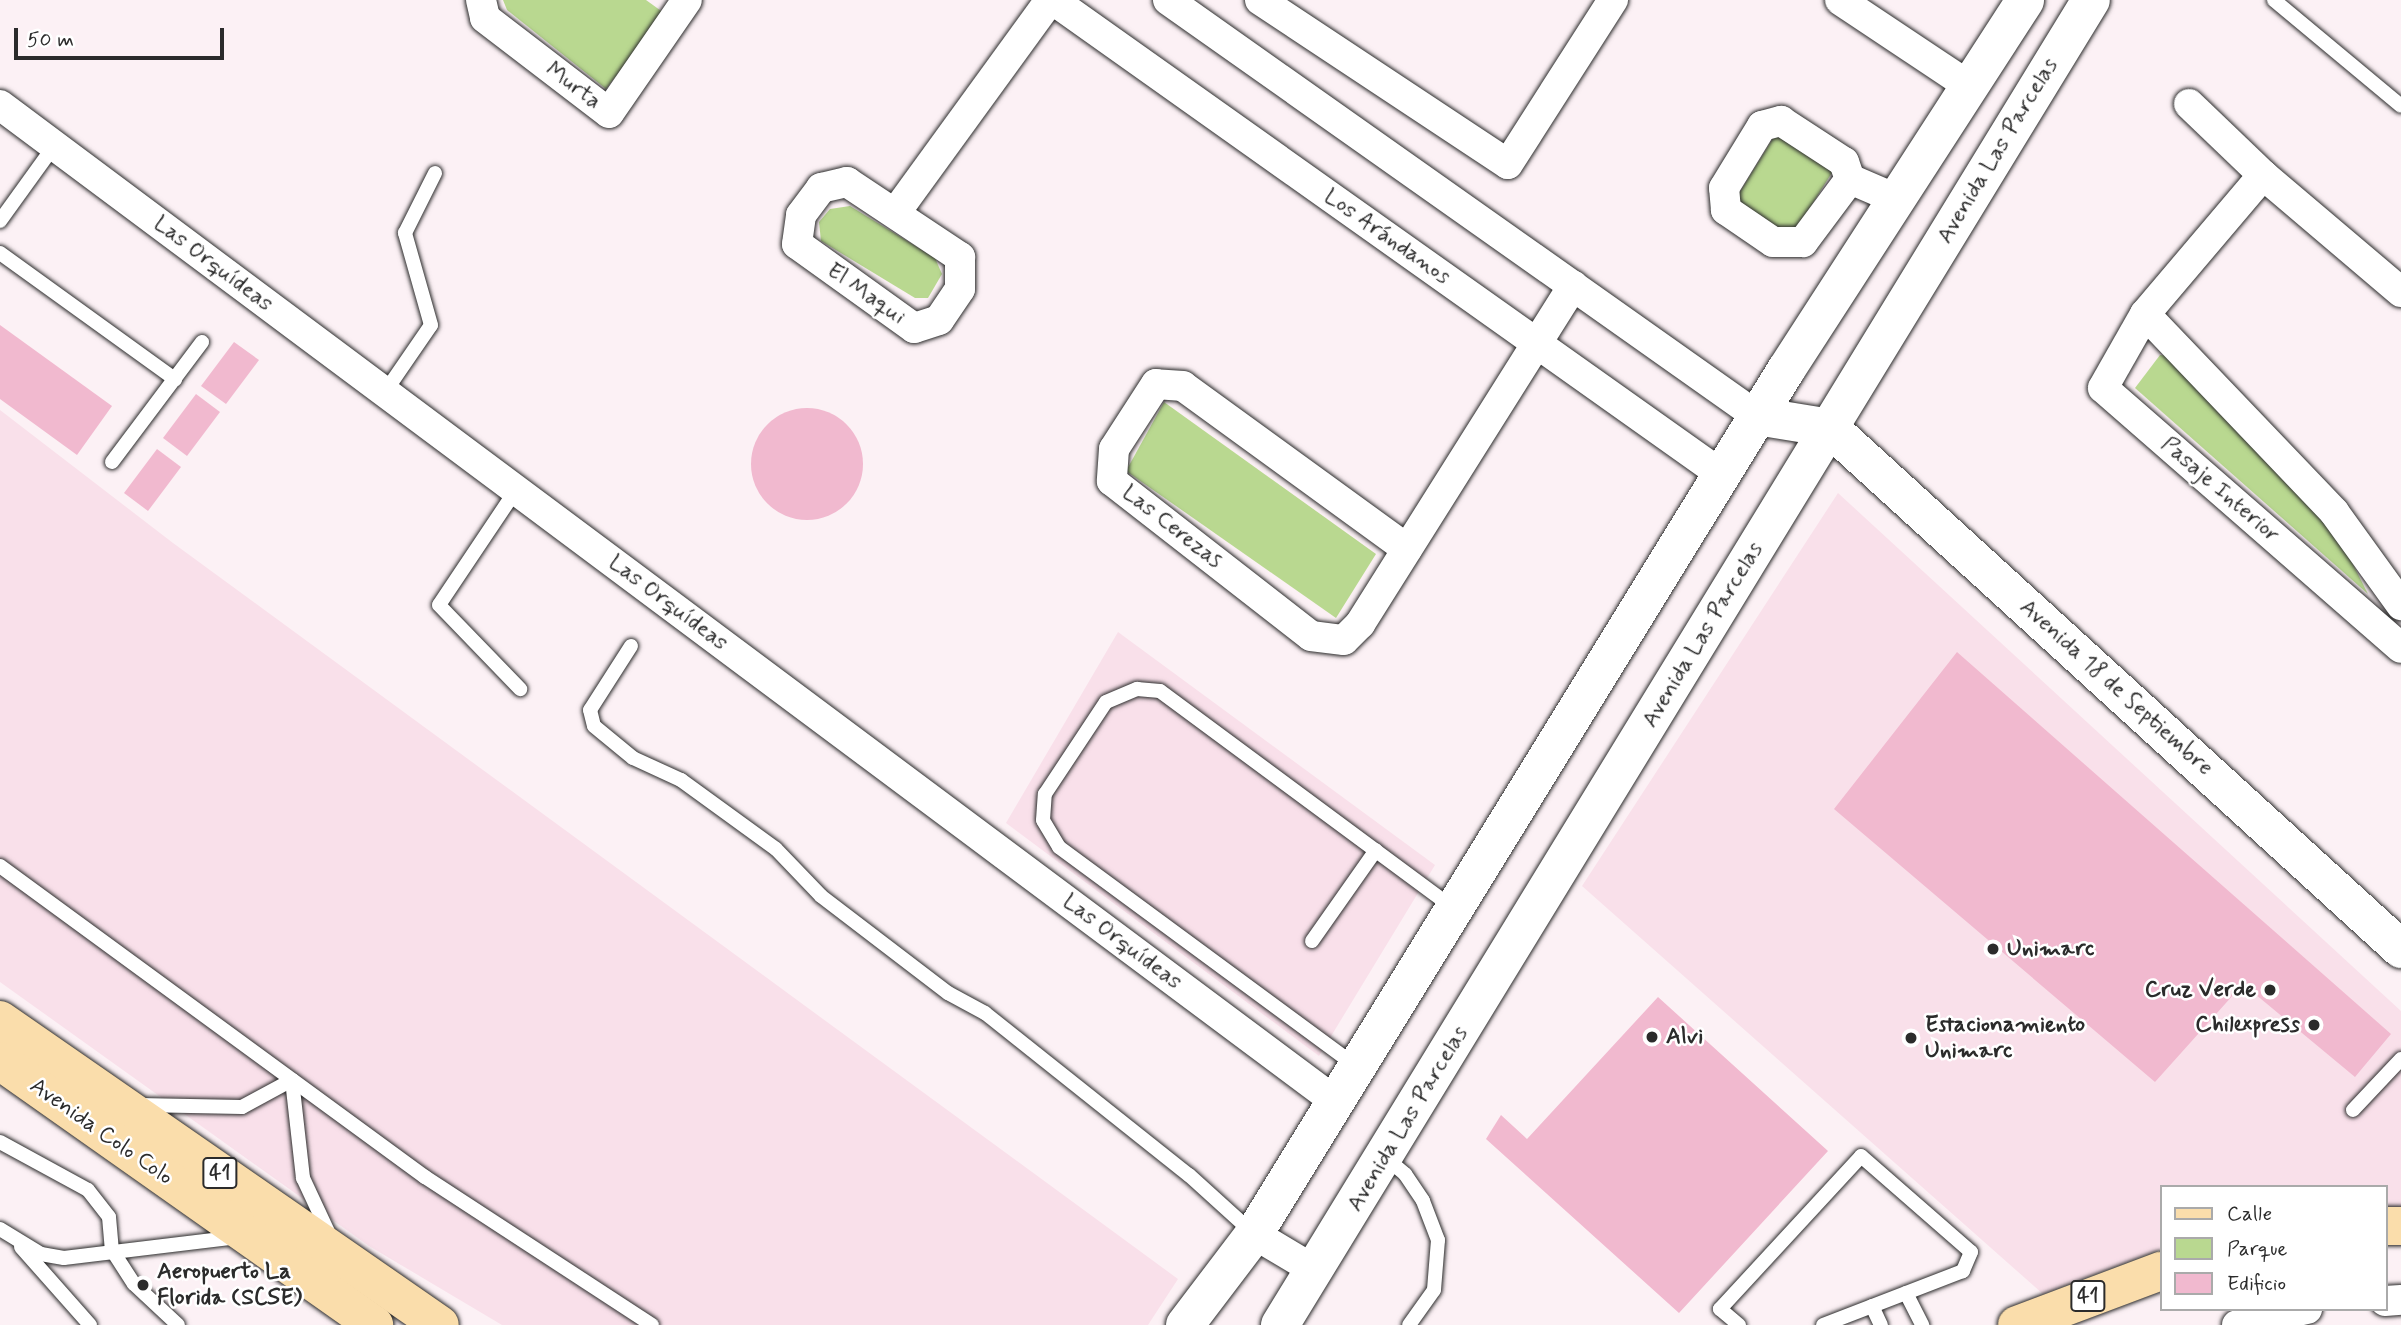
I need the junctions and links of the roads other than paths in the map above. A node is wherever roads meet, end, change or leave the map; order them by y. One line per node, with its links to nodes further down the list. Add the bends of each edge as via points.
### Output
1 (481, 0): 10 (street, Murta, via 485,18 609,113)
2 (1051, 0): 20 (street); 27 (street, Los Arándanos)
3 (1168, 0): 23 (street)
4 (1260, 0): 5 (street, via 1508,164)
5 (1613, 0)
6 (1840, 0): 11 (street)
7 (2025, 0): 11 (main road)
8 (2091, 0): 31 (main road, Avenida Las Parcelas)
9 (2274, 0): 14 (lane)
10 (679, 3)
11 (1969, 86): 19 (main road)
12 (2189, 104): 17 (street)
13 (0, 105): 15 (street, Las Orquídeas)
14 (2401, 106)
15 (54, 146): 21 (lane); 29 (street, Las Orquídeas)
16 (435, 173): 29 (lane, via 405,233 431,325)
17 (2263, 175): 24 (street); 25 (street, Pasaje Interior)
18 (1850, 179): 19 (street)
19 (1894, 198): 30 (main road)
20 (896, 212): 20 (street, El Maqui, via 960,257 961,289 939,320 914,328 797,244 801,215 821,188 847,182)
21 (0, 221)
22 (0, 253): 28 (lane)
23 (1573, 286): 27 (street, Las Cerezas); 30 (street)
24 (2401, 292)
25 (2145, 314): 36 (street, via 2334,512); 38 (street, Pasaje Interior, via 2103,388)
26 (202, 342): 28 (lane)
27 (1538, 344): 33 (street, Los Arándanos); 35 (street, Las Cerezas)
28 (175, 379): 32 (lane)
29 (385, 392): 34 (street, Las Orquídeas)
30 (1757, 416): 31 (main road); 33 (main road)
31 (1830, 428): 44 (main road, Avenida 18 de Septiembre); 54 (main road, Avenida Las Parcelas)
32 (112, 463)
33 (1721, 474): 42 (main road)
34 (516, 490): 39 (lane, via 439,605); 50 (street, Las Orquídeas)
35 (1407, 549): 35 (street, Las Cerezas, via 1183,386 1156,384 1114,449 1112,481 1311,636 1344,640 1360,624)
36 (2401, 605)
37 (631, 646): 56 (lane, via 590,710 594,726 633,758 681,780 776,849 821,896 948,993 985,1013 1189,1175)
38 (2401, 648)
39 (520, 689)
40 (1376, 849): 42 (lane); 43 (lane); 48 (lane, via 1181,703 1149,689 1116,695 1098,710 1045,794 1042,807 1046,830 1059,847)
41 (0, 866): 49 (lane)
42 (1454, 909): 48 (main road)
43 (1312, 942)
44 (2401, 949)
45 (0, 1020): 51 (main road, 41)
46 (2401, 1059): 52 (lane)
47 (0, 1060): 57 (main road, Avenida Colo Colo / 41)
48 (1357, 1066): 50 (main road)
49 (292, 1080): 51 (lane, via 242,1107); 60 (lane, via 303,1178); 70 (lane, via 425,1177)
50 (1335, 1101): 56 (main road)
51 (122, 1105): 60 (main road, 41)
52 (2353, 1110)
53 (0, 1142): 59 (lane, via 88,1190 109,1217)
54 (1385, 1157): 62 (main road, Avenida Las Parcelas); 73 (lane, via 1417,1192 1438,1240 1434,1290)
55 (0, 1229): 58 (lane)
56 (1254, 1234): 62 (street); 71 (main road)
57 (247, 1236): 59 (lane); 68 (main road, Avenida Colo Colo / 41)
58 (18, 1244): 59 (lane, via 64,1258); 66 (lane)
59 (112, 1250): 67 (lane, via 134,1284)
60 (340, 1256): 69 (main road, 41)
61 (2160, 1270): 78 (main road, 41)
62 (1316, 1271): 72 (main road, Avenida Las Parcelas)
63 (1906, 1293): 64 (lane); 74 (lane, via 1963,1270 1971,1252 1861,1156 1720,1309); 77 (lane)
64 (1872, 1306): 75 (lane); 76 (lane)
65 (2298, 1311): 79 (street)
66 (90, 1325)
67 (178, 1325)
68 (374, 1325)
69 (440, 1325)
70 (652, 1325)
71 (1185, 1325)
72 (1280, 1325)
73 (1409, 1325)
74 (1738, 1325)
75 (1823, 1325)
76 (1881, 1325)
77 (1922, 1325)
78 (2017, 1325)
79 (2237, 1325)

